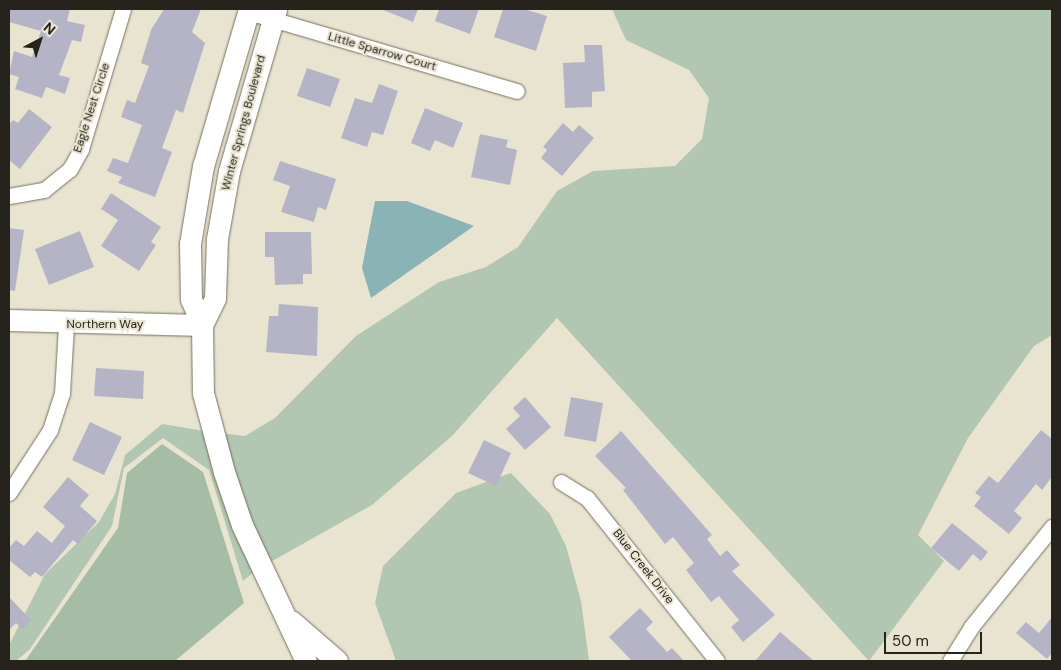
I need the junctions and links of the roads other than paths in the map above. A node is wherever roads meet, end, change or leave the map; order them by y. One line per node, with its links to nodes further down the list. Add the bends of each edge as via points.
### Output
1 (123, 9): 5 (street, Eagle Nest Circle, via 81,149 70,169 44,190)
2 (249, 10): 3 (street, Little Sparrow Court); 8 (street, Winter Springs Boulevard, via 203,166 190,244 191,299)
3 (275, 14): 4 (street, Little Sparrow Court); 8 (street, Winter Springs Boulevard, via 229,171 217,239 215,298)
4 (517, 91)
5 (9, 196)
6 (9, 320): 7 (street, Northern Way)
7 (66, 325): 8 (street, Northern Way); 10 (street, via 62,392 50,430)
8 (202, 325): 12 (street, Winter Springs Boulevard, via 204,392 224,472 242,525)
9 (561, 482): 15 (street, Blue Creek Drive, via 587,498)
10 (9, 493)
11 (1052, 528): 16 (street, via 971,628)
12 (289, 619): 13 (street, Winter Springs Boulevard); 14 (street, Winter Springs Boulevard)
13 (306, 661)
14 (337, 661)
15 (716, 661)
16 (950, 661)

